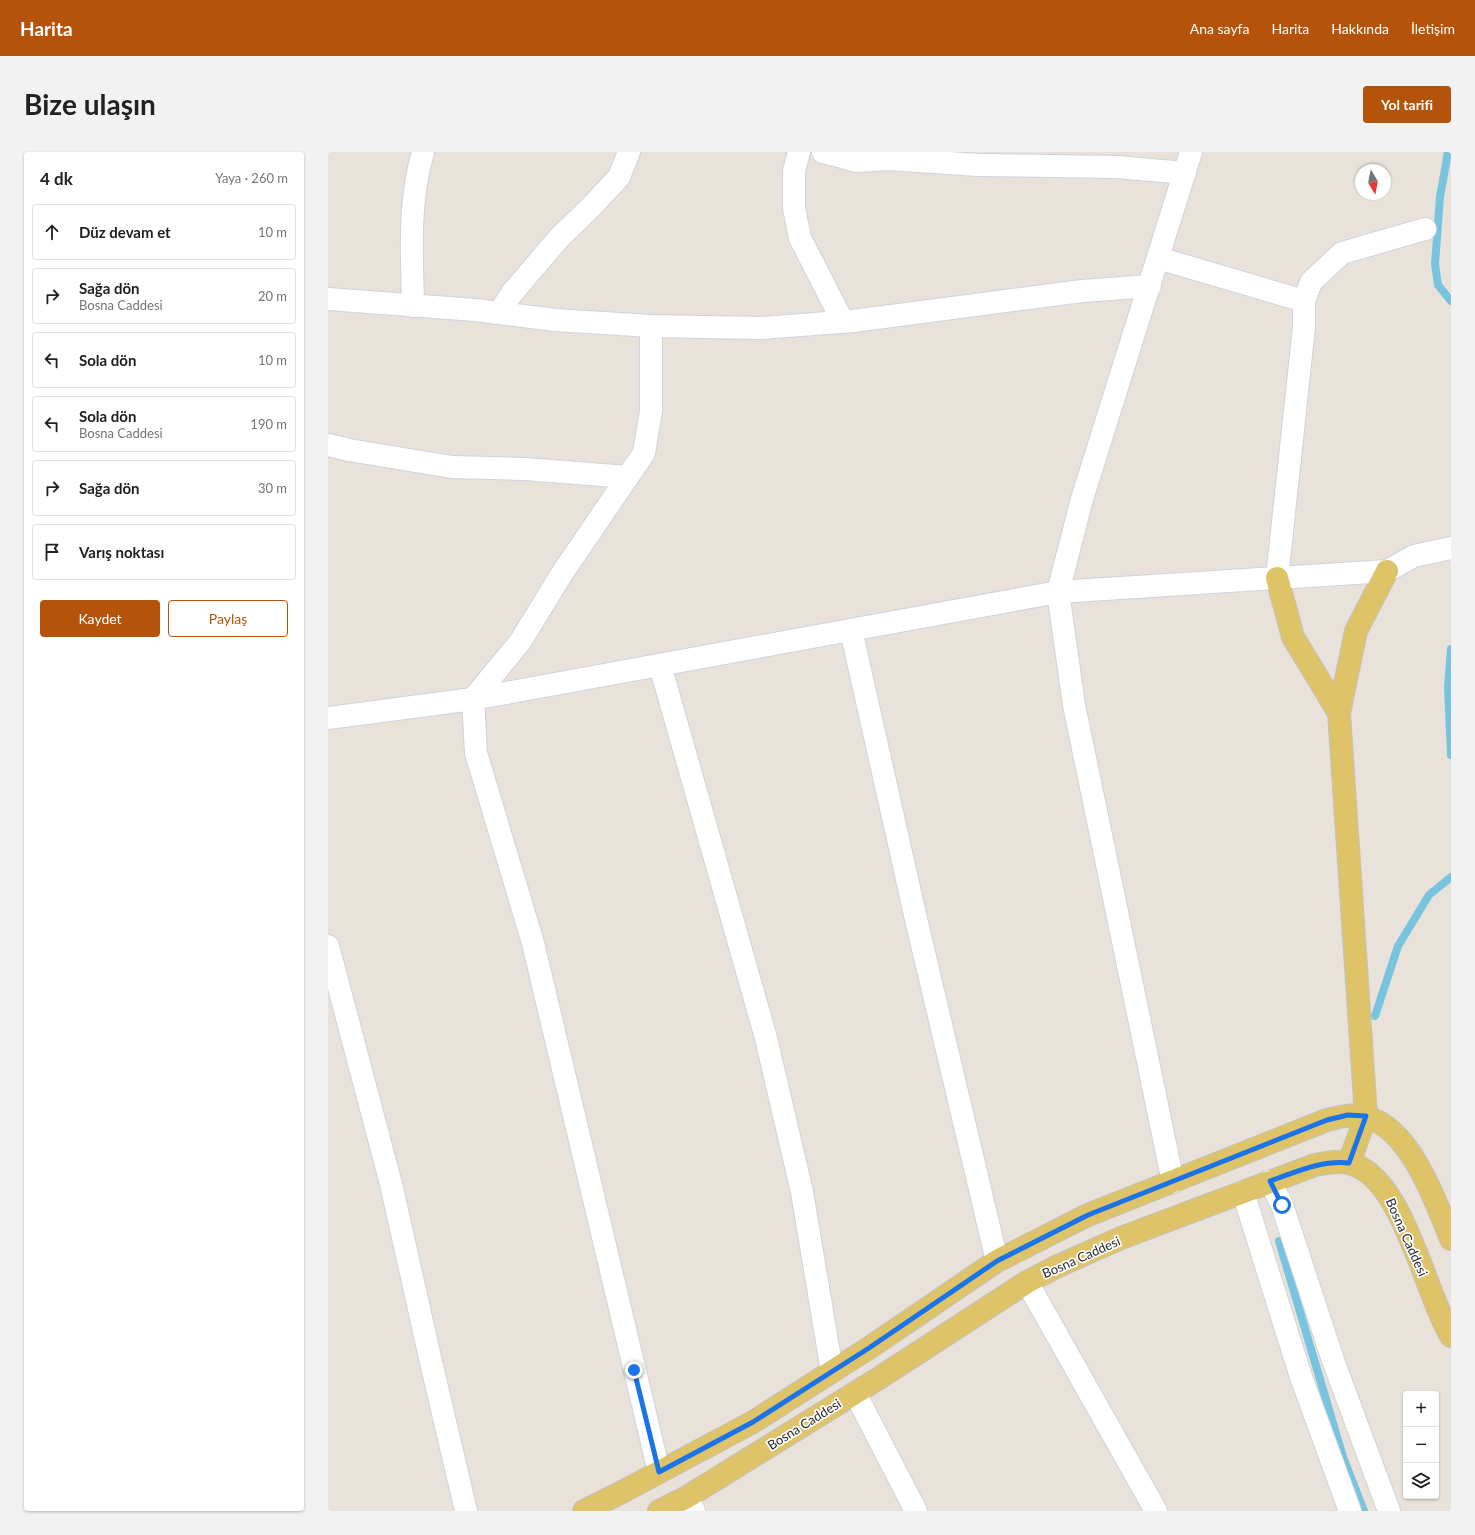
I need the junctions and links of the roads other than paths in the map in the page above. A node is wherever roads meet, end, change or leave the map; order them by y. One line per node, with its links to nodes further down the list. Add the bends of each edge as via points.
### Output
1 (423, 152): 13 (street, via 416,175 411,225)
2 (629, 152): 14 (street, via 619,177 559,238 512,293)
3 (799, 152): 15 (street, via 794,171 794,208 800,238)
4 (823, 152): 6 (street, via 856,160)
5 (1192, 152): 7 (street)
6 (910, 156): 7 (street, via 978,165 1117,167)
7 (1185, 173): 9 (street)
8 (1425, 229): 12 (street, via 1342,253 1310,282)
9 (1158, 258): 10 (street); 12 (street)
10 (1150, 286): 15 (street); 22 (street, via 1082,499)
11 (328, 299): 13 (street)
12 (1304, 301): 21 (street, via 1304,327)
13 (413, 306): 14 (street)
14 (499, 313): 16 (street, via 555,320)
15 (843, 322): 16 (street, via 762,328)
16 (652, 326): 18 (street, via 651,411 644,453)
17 (330, 450): 18 (street, via 452,467 525,469)
18 (628, 477): 25 (street, via 561,575 520,642)
19 (1451, 548): 20 (street, via 1414,556)
20 (1387, 571): 21 (street); 26 (main road, via 1356,631)
21 (1277, 578): 22 (street); 26 (main road, via 1293,637)
22 (1058, 592): 23 (street); 32 (street, via 1074,705)
23 (851, 630): 24 (street); 35 (street)
24 (660, 665): 25 (street); 38 (street, via 766,1038 802,1192)
25 (473, 699): 27 (street); 40 (street, via 476,753 533,943)
26 (1340, 713): 29 (main road)
27 (328, 718)
28 (328, 946): 42 (street, via 391,1184)
29 (1366, 1116): 30 (main road); 32 (main road, via 1348,1115 1327,1120); 34 (main road, via 1397,1136 1410,1153 1425,1179)
30 (1349, 1163): 31 (main road, Bosna Caddesi, via 1335,1161); 37 (main road, Bosna Caddesi, via 1366,1171 1380,1182 1391,1197 1431,1295)
31 (1270, 1181): 33 (main road, Bosna Caddesi); 48 (street, via 1282,1205 1334,1363)
32 (1173, 1182): 35 (main road, via 1088,1215)
33 (1242, 1192): 36 (main road, Bosna Caddesi, via 1121,1238); 47 (street, via 1301,1377)
34 (1451, 1239)
35 (997, 1261): 38 (main road)
36 (1027, 1282): 39 (main road, Bosna Caddesi); 46 (street)
37 (1451, 1336)
38 (832, 1371): 40 (main road, via 753,1422)
39 (855, 1393): 41 (main road, Bosna Caddesi); 45 (street)
40 (659, 1472): 43 (main road)
41 (691, 1504): 44 (main road, Bosna Caddesi)
42 (466, 1511)
43 (584, 1511)
44 (659, 1511)
45 (916, 1511)
46 (1156, 1511)
47 (1350, 1511)
48 (1389, 1511)

